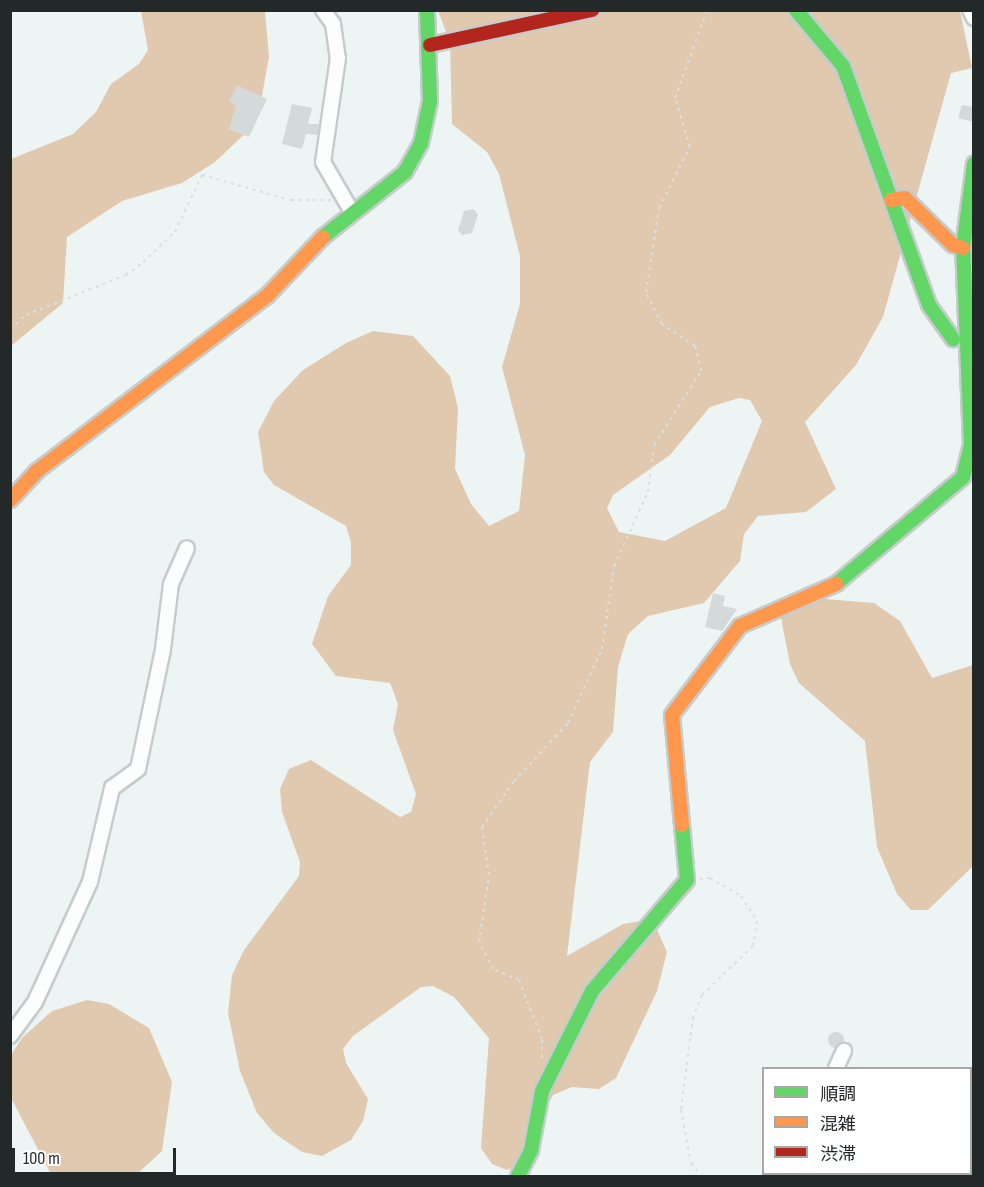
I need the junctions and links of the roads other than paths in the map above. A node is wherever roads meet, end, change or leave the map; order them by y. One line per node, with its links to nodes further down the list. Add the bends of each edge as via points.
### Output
1 (323, 10): 10 (street, via 333,24 338,58 324,162)
2 (427, 10): 7 (street)
3 (592, 10): 7 (street)
4 (796, 10): 9 (street, via 843,66)
5 (970, 10): 6 (street)
6 (974, 18)
7 (430, 45): 10 (street, via 430,101 421,143 405,172)
8 (974, 164): 11 (street)
9 (891, 200): 11 (street, via 905,198 953,245); 12 (street, via 929,305)
10 (352, 212): 13 (street, via 267,296 37,471)
11 (963, 248): 18 (street, via 971,444 963,477 900,534 825,591 751,617 700,674 672,715 669,729 687,880 592,991 545,1083 531,1150)
12 (953, 339)
13 (10, 500)
14 (187, 548): 15 (street, via 171,584 164,649 147,704 144,750 138,769 112,788 90,882 35,1002)
15 (10, 1036)
16 (844, 1051): 17 (street)
17 (836, 1067)
18 (518, 1176)

